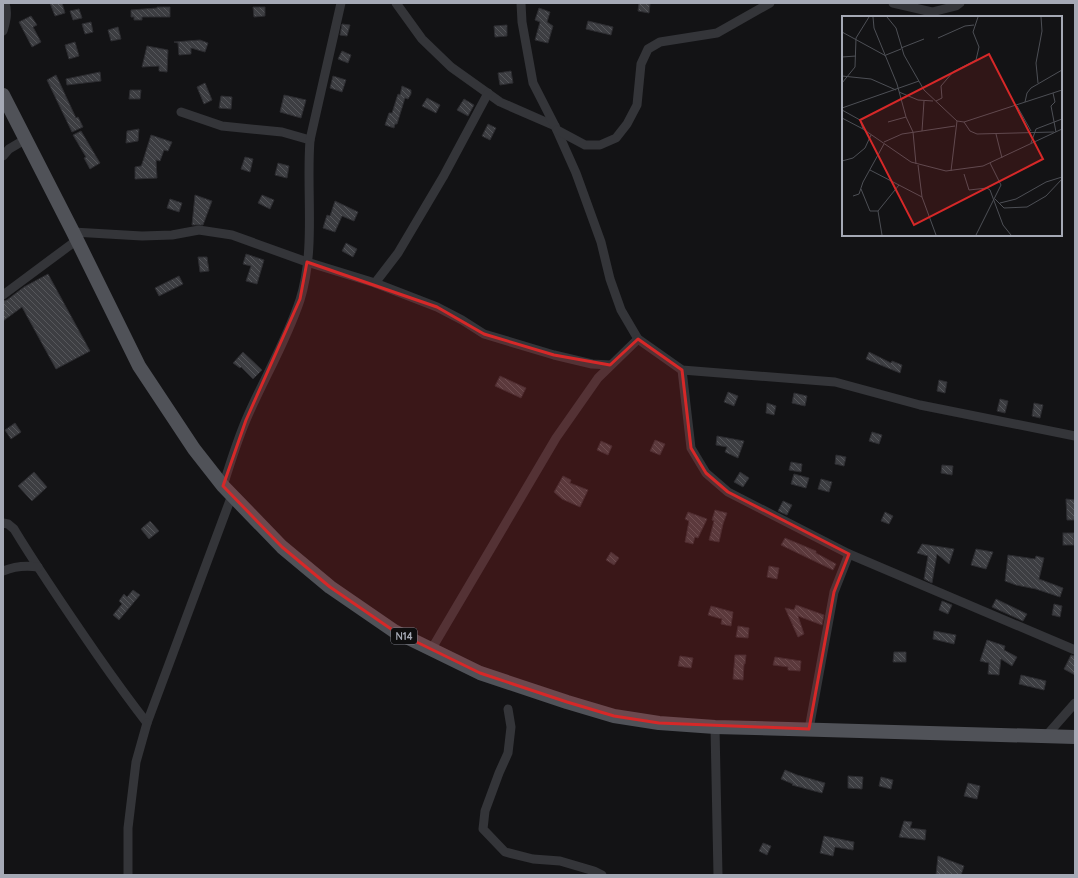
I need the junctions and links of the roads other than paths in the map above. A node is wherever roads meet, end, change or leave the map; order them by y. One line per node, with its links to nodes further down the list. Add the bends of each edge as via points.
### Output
1 (5, 3): 8 (street, via 7,18)
2 (341, 3): 14 (street)
3 (396, 3): 9 (street, via 422,39 451,67)
4 (521, 3): 12 (street, via 533,83)
5 (770, 3): 12 (street, via 717,32 660,42 648,49 641,64 637,105 616,138 600,145 585,145)
6 (893, 3): 7 (street, via 932,12)
7 (960, 3)
8 (3, 31)
9 (488, 93): 12 (street, via 500,102); 18 (street, via 398,253)
10 (3, 95): 13 (main road, N14)
11 (181, 112): 14 (street, via 222,126 282,132)
12 (556, 128): 20 (street, via 576,173 601,242 621,310)
13 (26, 139): 15 (street, via 9,149); 16 (main road, N14)
14 (310, 140): 17 (street)
15 (3, 156)
16 (75, 236): 17 (street, via 172,235 199,230 232,235); 19 (street); 24 (main road, N14, via 138,366 194,449)
17 (307, 262): 18 (street); 24 (street, via 300,299 284,340 246,420)
18 (375, 283): 21 (street, via 437,307 484,334 554,355)
19 (3, 295)
20 (638, 339): 21 (street); 22 (street)
21 (610, 366): 29 (street, via 598,378 556,438)
22 (682, 370): 23 (street, via 835,382 920,405); 26 (street, via 691,448 706,473 728,492)
23 (1075, 436)
24 (228, 491): 29 (main road, N14, via 282,547 330,586 394,631); 33 (street)
25 (3, 522): 27 (street, via 14,529)
26 (849, 554): 30 (street); 35 (street, via 834,592)
27 (38, 567): 28 (street, via 14,566); 33 (street)
28 (3, 571)
29 (431, 650): 34 (main road, N14, via 480,673 614,716 659,723)
30 (1075, 650)
31 (1075, 702): 36 (street)
32 (508, 709): 39 (street, via 511,727 508,753 484,811 483,829 505,852 533,859 560,861)
33 (147, 723): 38 (street, via 136,762 128,828)
34 (715, 727): 35 (main road, N14); 40 (street)
35 (809, 729): 36 (main road, N14)
36 (1046, 736): 37 (main road, N14)
37 (1075, 737)
38 (128, 875)
39 (602, 875)
40 (718, 875)

